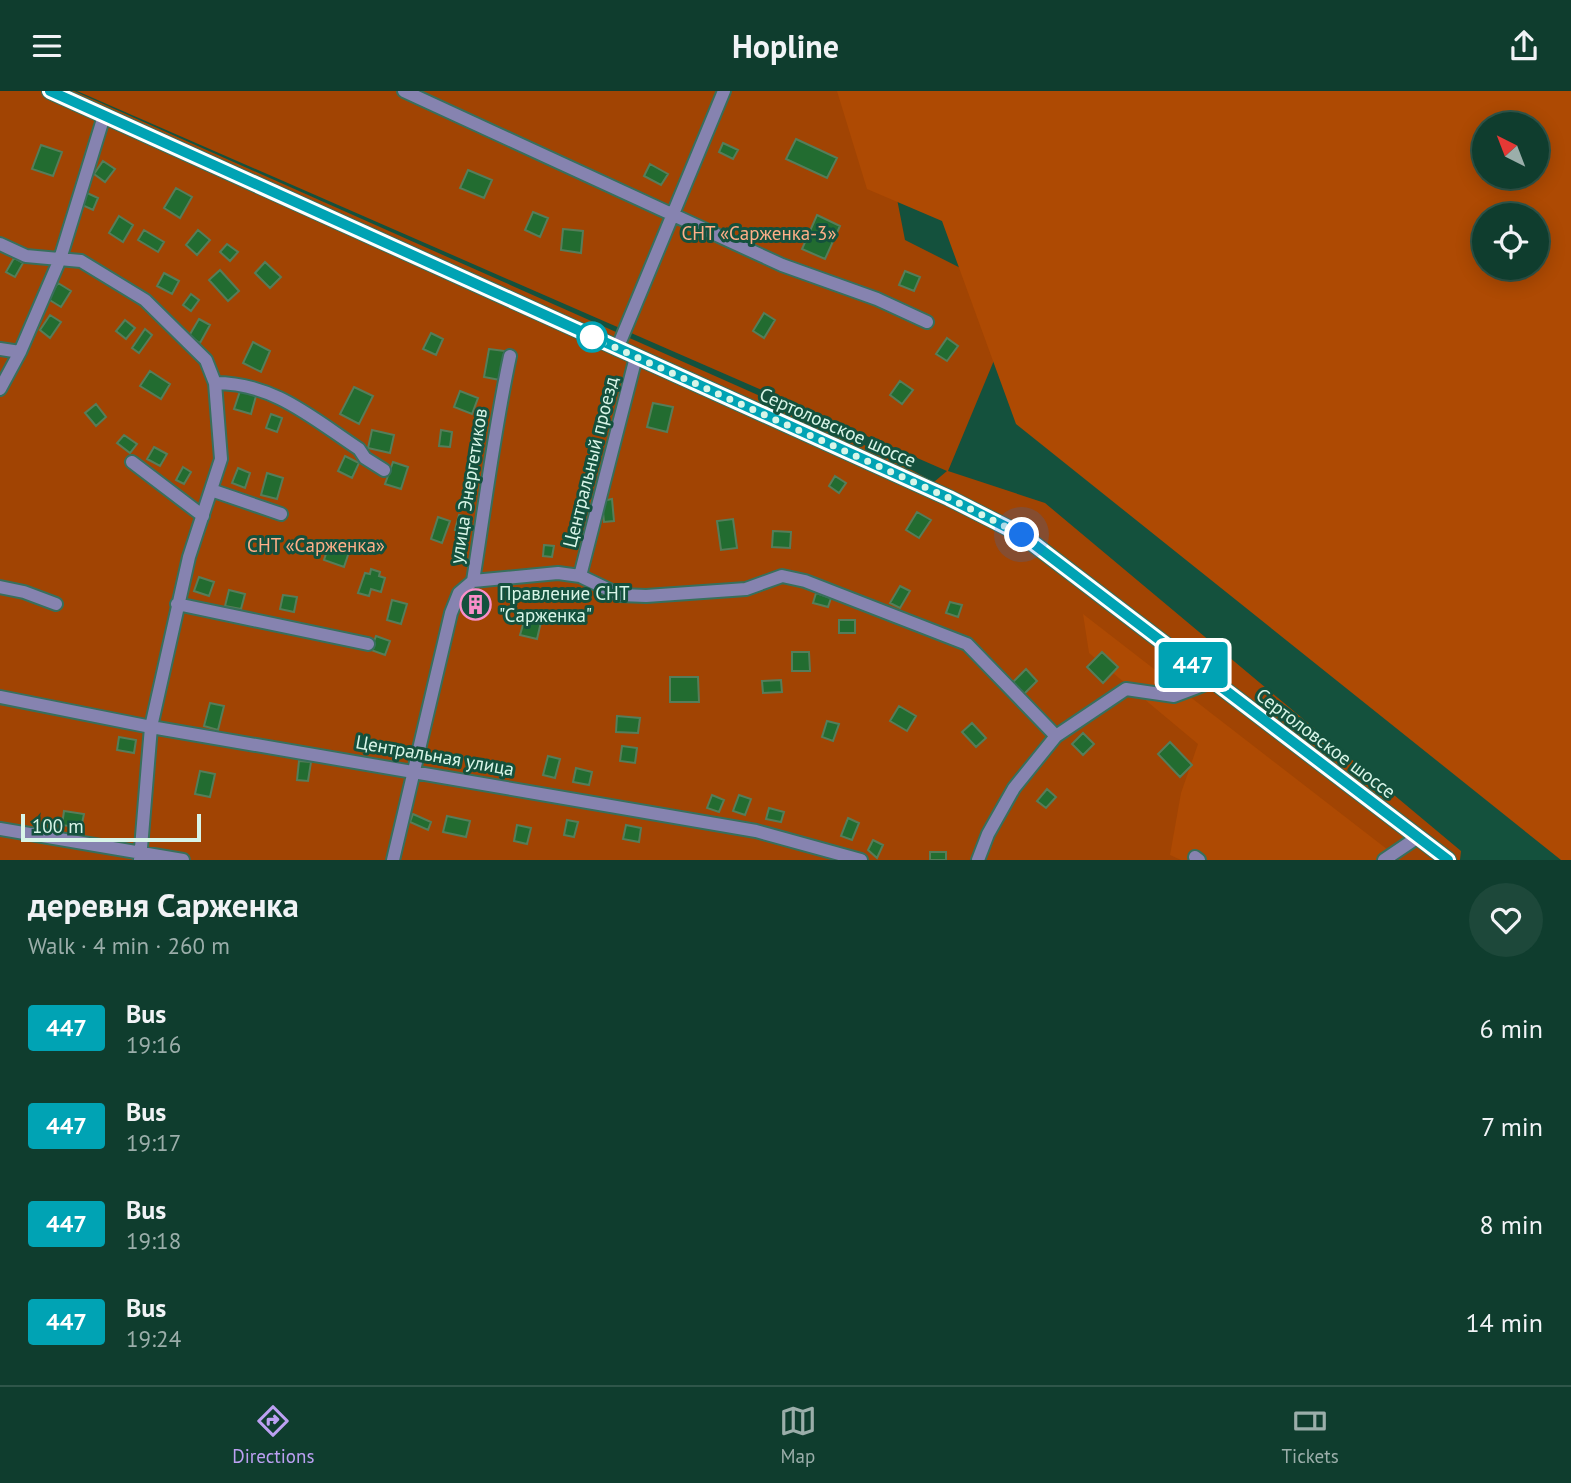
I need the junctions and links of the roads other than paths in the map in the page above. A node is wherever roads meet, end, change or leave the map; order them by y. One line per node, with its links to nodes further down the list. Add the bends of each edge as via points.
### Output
1 (50, 91): 4 (main road, Сертоловское шоссе)
2 (404, 91): 5 (street)
3 (724, 91): 5 (street)
4 (104, 116): 7 (street); 10 (main road, Сертоловское шоссе)
5 (671, 216): 8 (street); 10 (street)
6 (0, 244): 7 (street, via 26,256)
7 (60, 259): 11 (street); 14 (street, via 81,261 145,300 206,361)
8 (927, 322)
9 (0, 349): 11 (street)
10 (617, 349): 13 (main road, Сертоловское шоссе)
11 (20, 352): 15 (street)
12 (510, 356): 22 (street, улица Энергетиков)
13 (636, 357): 21 (street, Центральный проезд); 27 (main road, Сертоловское шоссе, via 1022,535)
14 (215, 383): 17 (street, via 237,383 284,398); 18 (street, via 221,459)
15 (0, 389)
16 (132, 461): 20 (street)
17 (383, 470)
18 (211, 490): 19 (street); 20 (street)
19 (281, 514)
20 (203, 516): 25 (street)
21 (580, 576): 22 (street, via 558,573); 30 (street, via 620,595 746,589 782,576 805,581 967,644)
22 (473, 581): 31 (street, улица Энергетиков, via 459,593 451,613)
23 (0, 587): 24 (street)
24 (56, 604)
25 (177, 604): 26 (street); 29 (street)
26 (368, 644)
27 (1214, 681): 30 (street, via 1174,696 1126,689); 33 (main road, Сертоловское шоссе)
28 (0, 697): 29 (street, Центральная улица)
29 (150, 727): 31 (street, Центральная улица); 34 (street)
30 (1056, 736): 38 (street, via 1014,788)
31 (413, 770): 36 (street, улица Энергетиков); 37 (street, Центральная улица, via 756,831)
32 (0, 829): 34 (street)
33 (1418, 837): 39 (street); 40 (main road, Сертоловское шоссе)
34 (141, 857): 35 (street)
35 (183, 860)
36 (393, 860)
37 (861, 860)
38 (978, 860)
39 (1384, 860)
40 (1448, 860)

